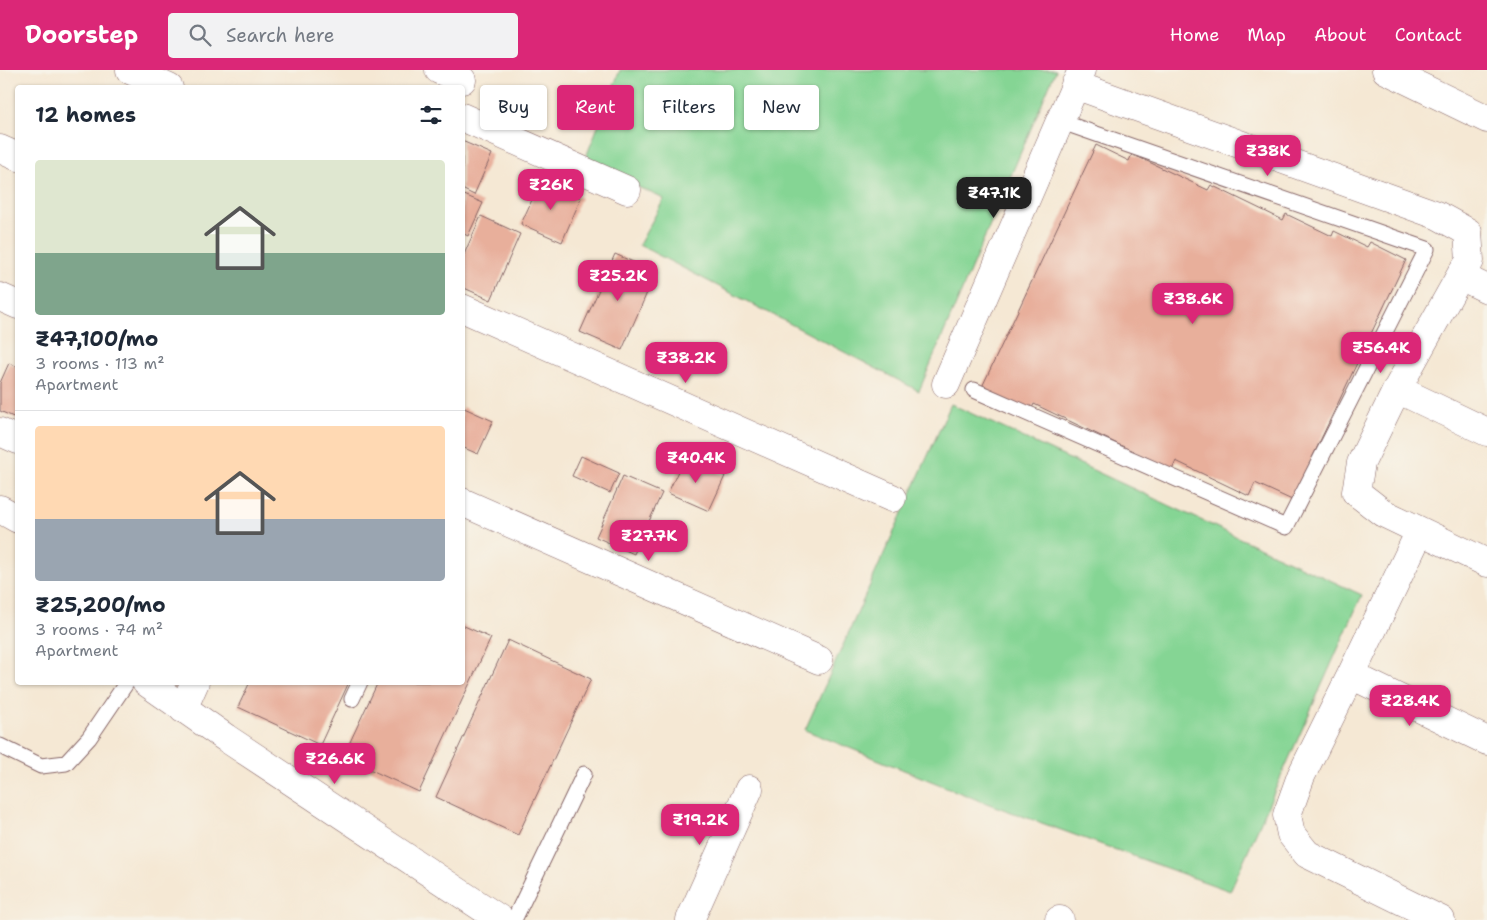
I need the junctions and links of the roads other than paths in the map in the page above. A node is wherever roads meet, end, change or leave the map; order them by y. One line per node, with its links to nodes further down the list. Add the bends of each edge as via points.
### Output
1 (130, 70): 4 (street)
2 (1386, 70): 6 (street)
3 (1078, 78): 7 (street); 11 (street, via 1438,215 1468,232 1470,261)
4 (162, 85)
5 (465, 118): 10 (street)
6 (1487, 119)
7 (1059, 122): 16 (street); 18 (lane, via 1427,249 1286,528)
8 (0, 149): 9 (street)
9 (15, 156)
10 (627, 190)
11 (1460, 276): 12 (street); 17 (street)
12 (1487, 289)
13 (0, 297): 14 (street)
14 (15, 303)
15 (465, 309): 22 (street)
16 (946, 384)
17 (1397, 389): 20 (street); 26 (street, via 1361,463 1356,492 1383,513)
18 (974, 390)
19 (0, 432): 21 (street)
20 (1487, 432)
21 (15, 439)
22 (892, 498)
23 (465, 503): 28 (street)
24 (0, 509): 25 (street)
25 (15, 517)
26 (1420, 531): 27 (street); 29 (street)
27 (1487, 563)
28 (819, 660)
29 (1351, 675): 36 (street); 43 (street, via 1302,776 1287,815 1291,834 1307,854)
30 (126, 685): 37 (lane, via 89,738 66,763 41,766)
31 (150, 685): 35 (street)
32 (194, 685): 35 (street)
33 (359, 685): 34 (lane)
34 (352, 699)
35 (183, 710): 40 (street)
36 (1487, 741)
37 (0, 746)
38 (584, 774): 41 (lane)
39 (749, 789): 42 (street)
40 (501, 920)
41 (514, 920)
42 (690, 920)
43 (1440, 920)

